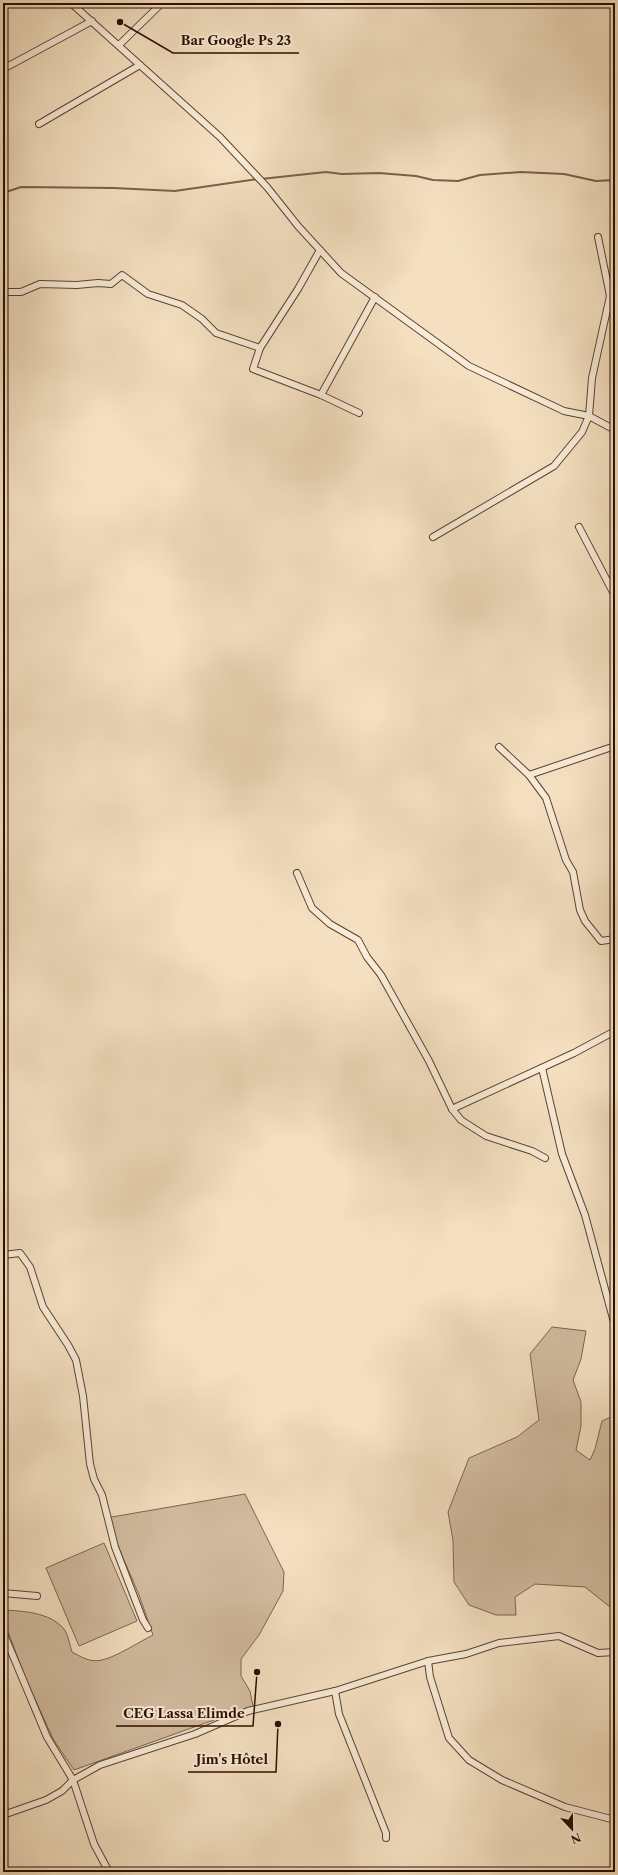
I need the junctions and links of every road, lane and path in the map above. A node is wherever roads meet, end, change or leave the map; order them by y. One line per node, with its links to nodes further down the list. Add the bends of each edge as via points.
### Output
1 (71, 3): 3 (street)
2 (162, 3): 4 (street)
3 (92, 21): 4 (street); 6 (street)
4 (119, 45): 5 (street)
5 (140, 65): 7 (street); 9 (street, via 220,137 267,187)
6 (3, 69)
7 (39, 124)
8 (598, 237): 15 (street, via 610,296 592,378)
9 (320, 250): 11 (street, via 342,273); 12 (street)
10 (3, 292): 12 (street, via 21,292 40,284 111,284 122,275 148,294 182,305 202,319 216,334)
11 (375, 297): 13 (street); 15 (street, via 469,366 564,411)
12 (260, 348): 13 (street, via 253,369)
13 (321, 395): 14 (street)
14 (359, 413)
15 (589, 416): 16 (street); 18 (street, via 582,432 554,466)
16 (615, 430)
17 (579, 527): 19 (street)
18 (433, 537)
19 (615, 596)
20 (615, 746): 22 (street)
21 (499, 747): 22 (street)
22 (529, 775): 24 (street, via 546,798 573,872 577,900 583,917 600,941)
23 (297, 873): 27 (street, via 312,908 330,924 358,940 381,975 429,1061)
24 (615, 939)
25 (615, 1031): 26 (street)
26 (542, 1068): 27 (street); 30 (street, via 562,1154 585,1215)
27 (452, 1109): 28 (street, via 461,1120 486,1136 532,1151)
28 (545, 1158)
29 (3, 1255): 33 (street, via 20,1253 30,1267 43,1307 76,1360 83,1396 90,1464 102,1495 115,1547)
30 (615, 1326)
31 (3, 1593): 32 (street)
32 (37, 1596)
33 (148, 1628)
34 (3, 1632): 38 (street, via 48,1737)
35 (615, 1652): 36 (street, via 598,1653 559,1636 499,1643 466,1654)
36 (428, 1661): 37 (street); 40 (street, via 430,1677 449,1738 469,1760 502,1780 565,1807)
37 (335, 1691): 38 (street, via 248,1711 195,1734 100,1765); 41 (street, via 339,1714 386,1832)
38 (73, 1780): 39 (street, via 62,1791 46,1800); 42 (street, via 94,1844)
39 (3, 1815)
40 (615, 1820)
41 (386, 1838)
42 (109, 1872)

